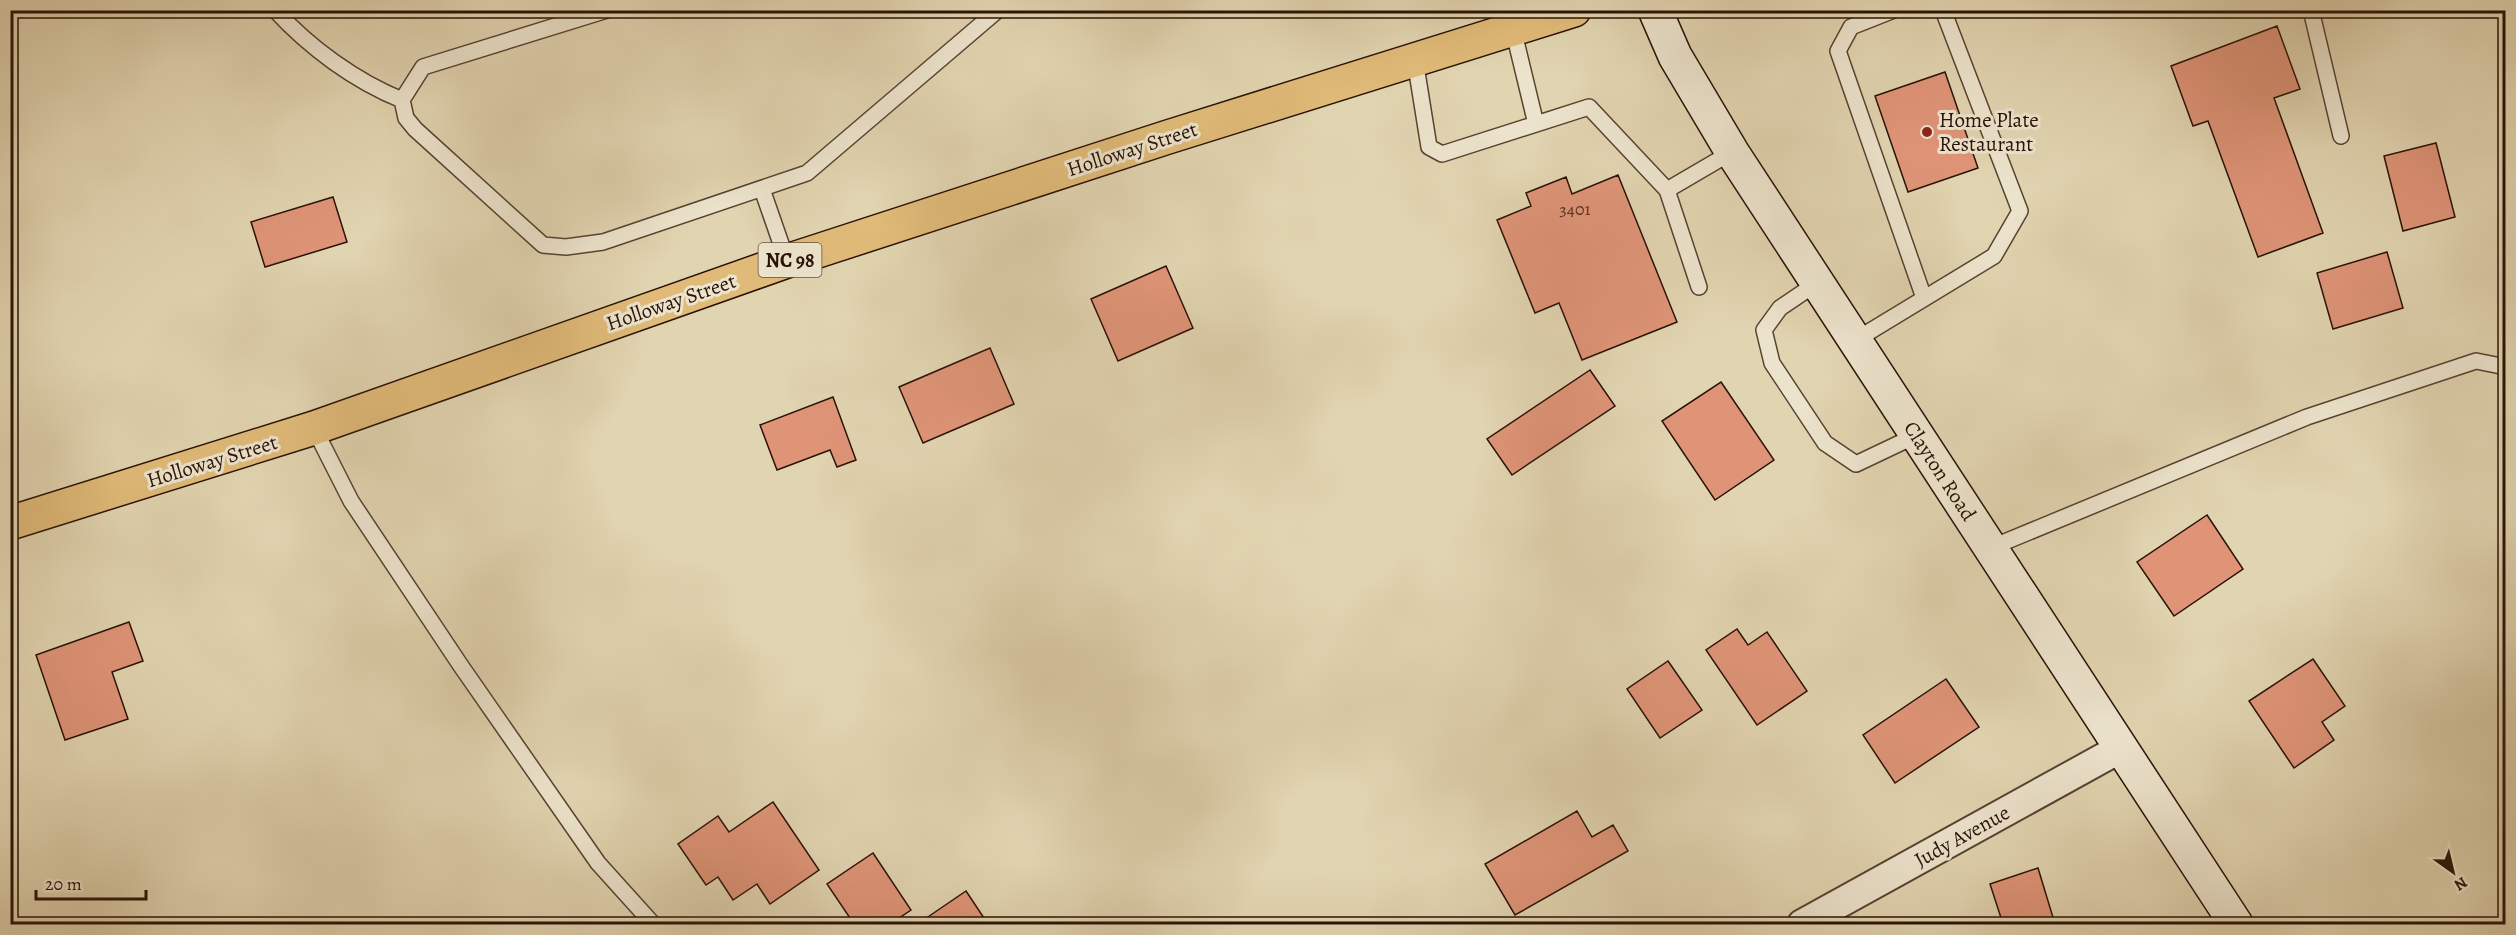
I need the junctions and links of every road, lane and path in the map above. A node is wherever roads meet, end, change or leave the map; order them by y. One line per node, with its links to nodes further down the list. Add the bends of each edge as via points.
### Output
1 (274, 10): 11 (lane, via 293,30 371,87)
2 (608, 10): 11 (lane, via 423,67)
3 (998, 10): 15 (lane, via 807,173)
4 (1574, 10): 9 (highway, Holloway Street / NC 98)
5 (1655, 10): 14 (street, Clayton Road, via 1674,56)
6 (1894, 10): 20 (lane, via 1851,27 1838,51)
7 (1943, 10): 20 (lane, via 2020,211 1994,256)
8 (2311, 10): 13 (lane)
9 (1513, 30): 10 (highway, Holloway Street / NC 98); 12 (lane)
10 (1415, 60): 12 (lane, via 1429,147 1442,154); 17 (highway, Holloway Street / NC 98)
11 (402, 100): 15 (lane, via 406,118 415,129 543,245 566,248 603,242)
12 (1536, 124): 16 (lane, via 1589,107)
13 (2341, 136)
14 (1732, 152): 16 (lane); 18 (street, Clayton Road)
15 (762, 189): 17 (lane)
16 (1667, 190): 19 (lane)
17 (787, 261): 23 (highway, Holloway Street / NC 98)
18 (1817, 283): 21 (street, Clayton Road); 24 (lane, via 1780,308 1764,330 1772,363 1825,443 1856,464)
19 (1699, 287)
20 (1924, 298): 21 (lane)
21 (1854, 341): 24 (street, Clayton Road)
22 (2505, 367): 26 (lane, via 2476,361 2307,417)
23 (314, 428): 25 (highway, Holloway Street / NC 98); 28 (lane, via 351,501 461,666 598,863)
24 (1917, 435): 26 (street, Clayton Road)
25 (10, 524)
26 (1990, 548): 27 (street, Clayton Road)
27 (2121, 748): 29 (street, Judy Avenue); 30 (street, Clayton Road)
28 (653, 924)
29 (1802, 924)
30 (2236, 924)

